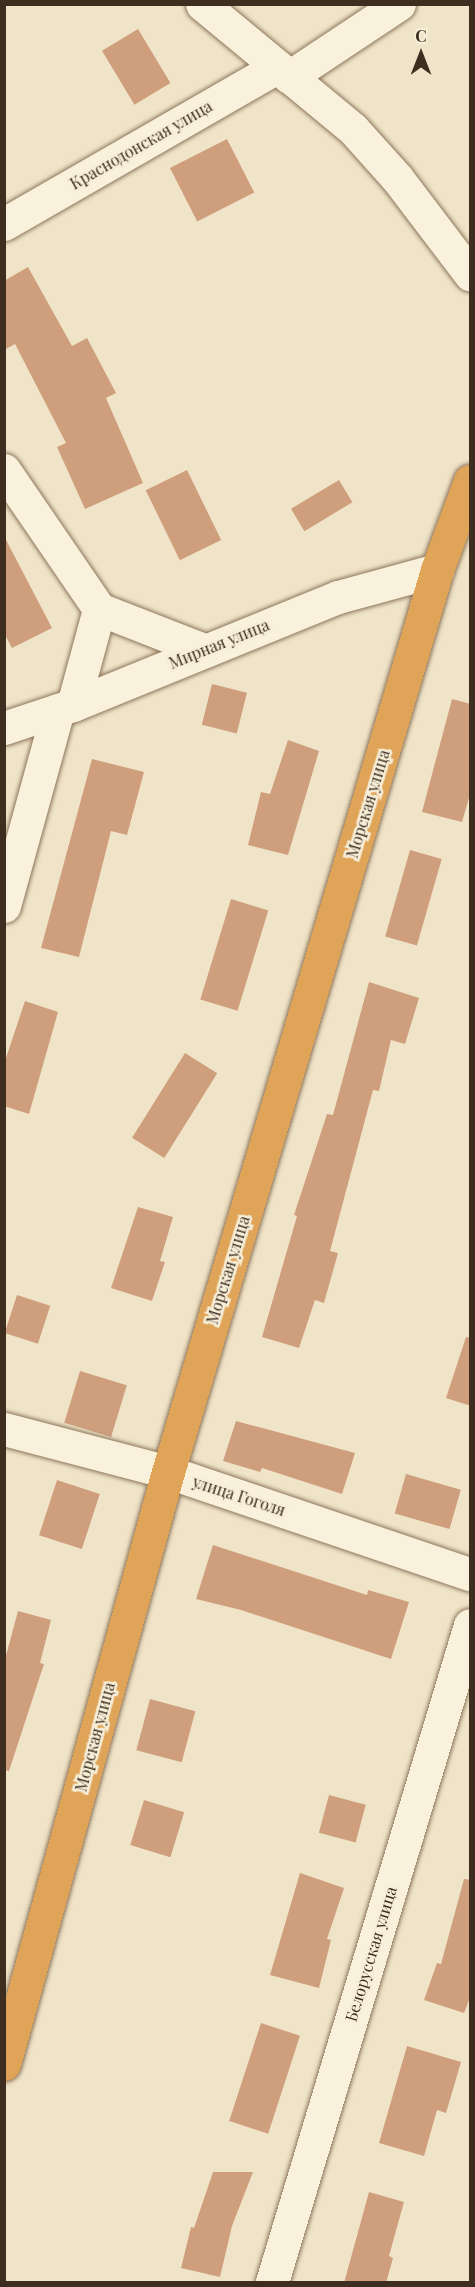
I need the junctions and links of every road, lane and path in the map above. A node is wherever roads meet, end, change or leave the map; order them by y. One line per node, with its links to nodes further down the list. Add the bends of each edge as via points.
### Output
1 (202, 4): 3 (street)
2 (399, 4): 3 (street, Краснодонская улица)
3 (283, 72): 4 (street, Краснодонская улица); 5 (street, via 353,129)
4 (4, 224)
5 (469, 262)
6 (4, 470): 9 (street)
7 (471, 481): 8 (highway, Морская улица)
8 (437, 570): 10 (street, Мирная улица, via 338,597); 15 (highway, Морская улица)
9 (99, 609): 10 (street); 11 (street)
10 (204, 650): 11 (street, Мирная улица)
11 (65, 707): 12 (street, Мирная улица); 13 (street)
12 (4, 728)
13 (4, 906)
14 (4, 1429): 15 (street, улица Гоголя)
15 (168, 1472): 16 (street, улица Гоголя); 18 (highway, Морская улица)
16 (471, 1574)
17 (471, 1625): 19 (street, Белорусская улица)
18 (4, 2064)
19 (272, 2283)

